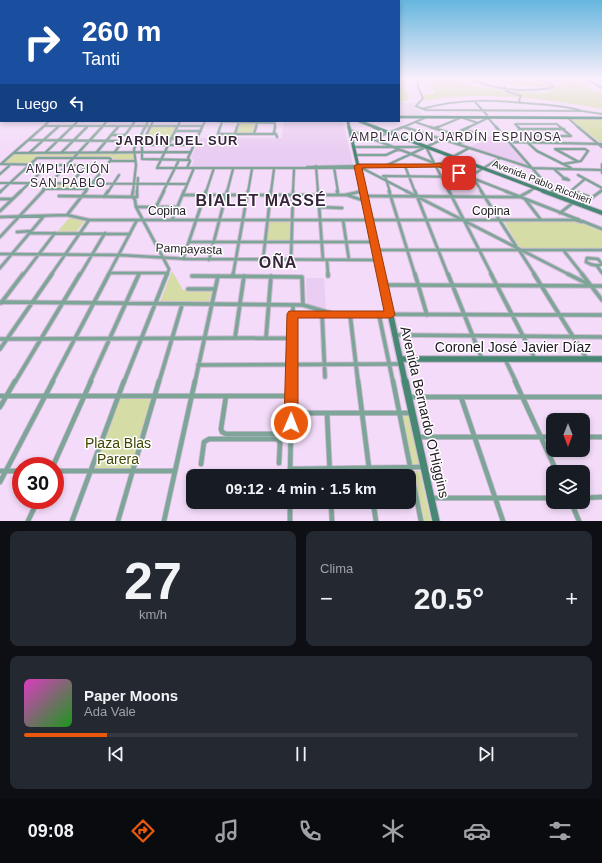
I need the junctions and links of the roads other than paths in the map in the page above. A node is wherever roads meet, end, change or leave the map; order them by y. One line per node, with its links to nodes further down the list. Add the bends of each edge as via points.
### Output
1 (419, 102): 6 (street, via 416,106)
2 (453, 102): 6 (street)
3 (475, 102): 7 (street)
4 (504, 102): 5 (street)
5 (520, 103): 8 (street, via 570,107)
6 (421, 109): 7 (street)
7 (481, 110): 8 (street); 9 (street)
8 (582, 111): 10 (street)
9 (487, 116): 12 (main road); 13 (main road); 13 (main road); 15 (main road); 32 (street); 76 (street)
10 (602, 116): 14 (main road)
11 (400, 117): 12 (main road)
12 (427, 117): 15 (main road); 31 (street)
13 (512, 117): 14 (main road)
14 (567, 117): 80 (street)
15 (461, 118): 32 (street); 46 (street)
16 (49, 122): 33 (street)
17 (77, 122): 35 (street)
18 (106, 122): 37 (street)
19 (134, 122): 39 (street)
20 (148, 122): 40 (street)
21 (153, 122): 41 (street)
22 (179, 122): 42 (street)
23 (205, 122): 43 (street)
24 (222, 122): 25 (street); 54 (street, via 218,133)
25 (239, 122): 26 (street); 54 (street)
26 (250, 122): 27 (street)
27 (257, 122): 55 (street); 56 (street, via 275,123)
28 (346, 122): 45 (main road, Avenida Bernardo O'Higgins)
29 (348, 122): 45 (main road, Avenida Bernardo O'Higgins)
30 (361, 122): 53 (main road, Avenida Pablo Ricchieri)
31 (415, 122): 44 (street); 46 (street)
32 (478, 123): 49 (street)
33 (44, 126): 34 (street); 70 (street)
34 (59, 126): 35 (street); 71 (street)
35 (73, 126): 36 (street); 72 (street)
36 (88, 126): 37 (street); 73 (street)
37 (103, 126): 38 (street); 74 (street)
38 (118, 126): 39 (street); 59 (street)
39 (132, 126): 40 (street); 59 (street, via 125,134)
40 (146, 126): 41 (street); 62 (street)
41 (151, 126): 42 (street); 63 (street)
42 (177, 126): 43 (street); 50 (street)
43 (203, 126): 52 (street)
44 (404, 127): 53 (street); 68 (street)
45 (349, 128): 67 (street); 85 (main road, Avenida Bernardo O'Higgins); 129 (main road, Avenida Bernardo O'Higgins)
46 (435, 128): 57 (street)
47 (519, 129): 48 (street); 48 (street, via 515,124 556,124); 60 (street, via 527,136)
48 (564, 129): 60 (street, via 571,136)
49 (462, 130): 57 (street); 58 (street)
50 (175, 131): 51 (street); 64 (street)
51 (187, 131): 52 (street); 65 (street)
52 (201, 131): 66 (street)
53 (389, 133): 67 (street); 88 (main road, Avenida Pablo Ricchieri)
54 (235, 134): 55 (street)
55 (254, 134): 56 (street)
56 (272, 134): 61 (street, via 277,134)
57 (454, 134): 68 (street)
58 (482, 134)
59 (111, 135): 75 (street)
60 (548, 136): 78 (street)
61 (277, 137)
62 (140, 138): 63 (street); 101 (street)
63 (145, 138): 64 (street); 81 (street)
64 (172, 138): 65 (street); 82 (street)
65 (183, 138): 66 (street)
66 (197, 139): 83 (street)
67 (373, 139): 87 (street)
68 (443, 139): 79 (street); 88 (street)
69 (479, 139): 79 (street, via 472,138)
70 (29, 140): 71 (street); 94 (street)
71 (43, 140): 72 (street); 95 (street)
72 (58, 140): 73 (street); 96 (street)
73 (74, 140): 74 (street); 97 (street)
74 (89, 140): 75 (street); 98 (street)
75 (107, 140): 99 (street); 100 (street, via 123,141)
76 (510, 142): 77 (street); 137 (street)
77 (527, 142): 78 (street); 115 (street, via 537,151)
78 (555, 142): 80 (street)
79 (458, 144): 89 (street)
80 (599, 144): 84 (street)
81 (142, 145): 82 (street); 91 (street)
82 (169, 145): 83 (street); 92 (street)
83 (194, 145): 93 (street)
84 (602, 145)
85 (353, 147): 86 (street); 104 (main road, Avenida Bernardo O'Higgins)
86 (386, 147): 87 (street); 102 (street)
87 (392, 147): 88 (street); 90 (street)
88 (426, 147): 103 (street); 105 (main road, Avenida Pablo Ricchieri); 114 (street)
89 (469, 148): 105 (street); 107 (street)
90 (399, 149): 102 (street); 103 (street)
91 (142, 152): 92 (street); 101 (street); 108 (street, via 144,160)
92 (165, 152): 93 (street); 108 (street)
93 (190, 152): 110 (street)
94 (14, 153): 95 (street); 117 (street, via 1,164)
95 (29, 153): 96 (street)
96 (45, 153): 97 (street)
97 (61, 153): 98 (street)
98 (78, 153): 99 (street); 106 (street)
99 (96, 153): 100 (street)
100 (114, 153): 101 (street)
101 (135, 153): 112 (street)
102 (389, 154): 104 (street)
103 (411, 154): 114 (street); 124 (street)
104 (355, 155): 129 (main road, Avenida Bernardo O'Higgins)
105 (454, 157): 118 (street); 136 (main road, Avenida Pablo Ricchieri)
106 (73, 158): 111 (street, via 109,158); 119 (street, via 37,158); 121 (street)
107 (500, 158): 136 (street); 137 (street)
108 (161, 160): 109 (street); 130 (street, via 157,168)
109 (179, 160): 110 (street); 130 (street)
110 (189, 160): 131 (street)
111 (110, 161): 112 (street); 123 (street)
112 (135, 161): 163 (street)
113 (577, 161): 113 (street, via 581,161 587,150 554,150); 115 (street)
114 (434, 163): 118 (street); 126 (street)
115 (563, 164): 141 (street)
116 (602, 164): 142 (street)
117 (9, 165): 119 (street); 143 (street)
118 (439, 165): 126 (street); 150 (street)
119 (28, 166): 120 (street); 157 (street)
120 (47, 166): 121 (street); 158 (street)
121 (66, 166): 122 (street); 159 (street)
122 (86, 166): 123 (street); 160 (street)
123 (106, 166): 161 (street)
124 (385, 166): 125 (street); 129 (street)
125 (405, 166): 126 (street); 148 (street)
126 (436, 166): 149 (street)
127 (316, 167): 128 (street); 139 (street); 179 (street)
128 (334, 167): 129 (street); 180 (street)
129 (358, 167): 146 (street); 182 (main road, Avenida Bernardo O'Higgins)
130 (175, 168): 131 (street); 165 (street)
131 (187, 168): 132 (street)
132 (194, 168): 133 (street); 166 (street)
133 (214, 168): 134 (street); 174 (street)
134 (233, 168): 135 (street); 175 (street)
135 (252, 168): 138 (street); 176 (street)
136 (483, 168): 150 (street); 167 (main road, Avenida Pablo Ricchieri)
137 (532, 168): 140 (street); 188 (street)
138 (274, 169): 139 (street); 177 (street)
139 (294, 169): 178 (street)
140 (554, 169): 141 (street); 152 (street)
141 (574, 169): 142 (street)
142 (601, 171)
143 (0, 174)
144 (119, 175): 162 (street)
145 (578, 175): 154 (street)
146 (378, 176): 147 (street); 155 (street)
147 (385, 176): 148 (street); 155 (street)
148 (409, 176): 149 (street); 184 (street)
149 (441, 177): 150 (street); 185 (street)
150 (469, 177): 153 (street)
151 (138, 178): 164 (street)
152 (564, 178)
153 (474, 179): 186 (street); 187 (street)
154 (585, 179): 171 (street); 193 (street, via 572,189)
155 (386, 181): 183 (street); 184 (street)
156 (0, 183): 157 (street)
157 (10, 183): 158 (street); 172 (street)
158 (29, 183): 159 (street); 195 (street)
159 (49, 183): 160 (street); 168 (street)
160 (71, 183): 161 (street)
161 (92, 184): 162 (street); 170 (street)
162 (113, 184): 163 (street); 190 (street)
163 (134, 184): 164 (street); 191 (street)
164 (138, 184): 165 (street); 192 (street)
165 (167, 184): 166 (street); 200 (street)
166 (187, 184): 173 (street)
167 (535, 188): 187 (street); 188 (main road, Avenida Pablo Ricchieri)
168 (43, 189): 169 (street); 212 (street)
169 (65, 189): 170 (street); 189 (street, via 59,196)
170 (87, 189): 189 (street)
171 (602, 189): 193 (street)
172 (0, 192)
173 (183, 195): 174 (street); 201 (street)
174 (205, 195): 175 (street); 217 (street)
175 (226, 195): 176 (street); 218 (street)
176 (248, 195): 177 (street); 219 (street)
177 (271, 195): 178 (street); 220 (street)
178 (293, 195): 179 (street); 221 (street)
179 (318, 195): 180 (street); 202 (street)
180 (338, 195): 181 (street)
181 (345, 195): 182 (street, via 358,193); 182 (street, via 358,199)
182 (364, 196): 183 (street); 224 (main road, Avenida Bernardo O'Higgins)
183 (391, 196): 184 (street); 225 (street)
184 (418, 196): 185 (street); 226 (street); 227 (street)
185 (452, 196): 186 (street); 227 (street)
186 (485, 196): 187 (street); 228 (street)
187 (519, 196): 196 (street)
188 (557, 196): 198 (main road, Avenida Pablo Ricchieri)
189 (82, 197): 190 (street); 210 (street)
190 (104, 197): 191 (street)
191 (133, 197): 192 (street); 197 (street)
192 (137, 197): 197 (street)
193 (592, 198): 199 (street)
194 (0, 199): 195 (street)
195 (13, 199): 203 (street)
196 (525, 199): 207 (street); 229 (street)
197 (135, 200): 204 (street)
198 (574, 202): 199 (main road, Avenida Pablo Ricchieri); 207 (street)
199 (582, 205): 208 (main road, Avenida Pablo Ricchieri)
200 (156, 207): 201 (street); 204 (street)
201 (177, 207): 216 (street)
202 (319, 207): 205 (street); 222 (street)
203 (2, 208): 206 (street)
204 (136, 208): 215 (street)
205 (342, 208)
206 (0, 211)
207 (560, 213): 230 (street)
208 (602, 213)
209 (44, 216): 210 (street, Copina); 212 (street, Copina); 233 (street)
210 (67, 216): 213 (street, Copina)
211 (0, 217): 212 (street, Copina)
212 (18, 217): 238 (street)
213 (89, 220): 214 (street, Copina); 235 (street)
214 (137, 220): 215 (street, Copina); 237 (street)
215 (142, 220): 216 (street, Copina); 260 (street)
216 (172, 220): 217 (street, Copina)
217 (196, 220): 218 (street, Copina); 239 (street)
218 (219, 220): 219 (street, Copina); 240 (street)
219 (243, 220): 220 (street, Copina); 241 (street)
220 (268, 220): 221 (street, Copina); 242 (street)
221 (292, 220): 222 (street, Copina); 243 (street)
222 (320, 220): 223 (street, Copina); 244 (street)
223 (343, 220): 224 (street, Copina); 245 (street)
224 (369, 220): 225 (street, Copina); 246 (main road, Avenida Bernardo O'Higgins)
225 (398, 220): 226 (street, Copina); 248 (street)
226 (427, 220): 227 (street, Copina); 249 (street)
227 (463, 220): 228 (street, Copina); 250 (street); 251 (street)
228 (500, 220): 229 (street, Copina); 251 (street)
229 (541, 220): 230 (street, Copina)
230 (576, 220): 231 (street)
231 (601, 227)
232 (17, 232): 233 (street)
233 (30, 232): 234 (street); 255 (street)
234 (55, 233): 235 (street); 256 (street)
235 (80, 233): 236 (street); 257 (street)
236 (105, 233): 237 (street); 258 (street)
237 (130, 234): 259 (street)
238 (0, 237)
239 (189, 242): 240 (street); 261 (street)
240 (213, 242): 241 (street); 262 (street)
241 (239, 242): 242 (street); 263 (street)
242 (265, 242): 243 (street); 264 (street)
243 (291, 242): 244 (street); 265 (street)
244 (321, 242): 245 (street); 266 (street)
245 (346, 242): 246 (street); 267 (street)
246 (374, 242): 247 (main road, Avenida Bernardo O'Higgins)
247 (376, 250): 248 (street); 268 (main road, Avenida Bernardo O'Higgins)
248 (408, 250): 249 (street); 282 (street)
249 (439, 250): 250 (street); 283 (street)
250 (480, 250): 251 (street); 284 (street)
251 (519, 250): 252 (street); 285 (street); 286 (street)
252 (564, 250): 253 (street); 286 (street)
253 (602, 250)
254 (0, 254): 255 (street, Pampayasta)
255 (12, 254): 256 (street, Pampayasta); 270 (street)
256 (38, 254): 257 (street, Pampayasta); 291 (street)
257 (65, 254): 258 (street, Pampayasta); 292 (street)
258 (92, 255): 259 (street, Pampayasta); 293 (street)
259 (119, 255): 260 (street, Pampayasta); 271 (street)
260 (163, 257): 261 (street, Pampayasta); 273 (street, via 168,268)
261 (182, 259): 262 (street, Pampayasta)
262 (208, 260): 263 (street, Pampayasta)
263 (236, 260): 264 (street, Pampayasta); 277 (street)
264 (263, 260): 265 (street, Pampayasta)
265 (291, 260): 266 (street, Pampayasta)
266 (325, 260): 267 (street, Pampayasta); 280 (street)
267 (349, 260): 268 (street, Pampayasta)
268 (378, 260): 281 (main road, Avenida Bernardo O'Higgins)
269 (597, 266): 269 (street, via 589,264 586,259 599,260 602,264); 274 (street)
270 (0, 268)
271 (110, 273): 272 (street); 294 (street)
272 (140, 273): 273 (street); 295 (street)
273 (167, 273): 296 (street)
274 (602, 273)
275 (192, 276): 276 (street)
276 (218, 276): 277 (street); 289 (street)
277 (233, 276): 278 (street)
278 (244, 276): 279 (street); 299 (street)
279 (271, 276): 300 (street); 302 (street, via 302,277)
280 (328, 276)
281 (384, 285): 282 (street); 309 (main road, Avenida Bernardo O'Higgins)
282 (418, 285): 283 (street); 310 (street)
283 (453, 285): 284 (street); 306 (street)
284 (498, 286): 285 (street); 307 (street)
285 (541, 286): 286 (street); 311 (street)
286 (592, 286): 287 (street); 290 (street)
287 (602, 286)
288 (188, 289): 289 (street)
289 (215, 289): 298 (street)
290 (602, 300)
291 (0, 303): 292 (street)
292 (32, 303): 293 (street); 324 (street)
293 (63, 303): 294 (street); 325 (street)
294 (94, 303): 295 (street); 326 (street)
295 (126, 303): 296 (street); 327 (street)
296 (154, 304): 297 (street); 328 (street)
297 (182, 304): 298 (street); 318 (street)
298 (211, 305): 299 (street); 319 (street)
299 (240, 305): 300 (street); 320 (street)
300 (269, 305): 301 (street); 321 (street)
301 (293, 305): 302 (street); 304 (street)
302 (303, 305): 303 (street)
303 (322, 313): 304 (street); 305 (street); 337 (street)
304 (293, 314): 322 (street)
305 (350, 314): 308 (street); 338 (street)
306 (465, 314): 307 (street); 310 (street); 314 (street)
307 (513, 314): 311 (street); 315 (street)
308 (379, 315): 309 (street); 339 (street)
309 (390, 315): 310 (street); 313 (main road, Avenida Bernardo O'Higgins)
310 (428, 315)
311 (559, 315): 312 (street); 316 (street)
312 (602, 315)
313 (394, 335): 314 (street); 335 (main road, Avenida Bernardo O'Higgins)
314 (473, 336): 315 (street); 330 (street)
315 (524, 336): 316 (street); 332 (street)
316 (572, 336): 317 (street); 333 (street)
317 (602, 337)
318 (172, 338): 319 (street); 328 (street); 347 (street)
319 (204, 338): 320 (street); 340 (street)
320 (235, 338): 321 (street)
321 (266, 338): 322 (street)
322 (292, 338): 336 (street)
323 (0, 339): 324 (street)
324 (7, 339): 325 (street); 329 (street)
325 (41, 339): 326 (street); 343 (street)
326 (75, 339): 327 (street); 344 (street)
327 (110, 339): 328 (street); 345 (street)
328 (140, 339): 346 (street)
329 (0, 349)
330 (482, 359): 331 (main road, Coronel José Javier Díaz); 335 (main road, Coronel José Javier Díaz)
331 (505, 359): 332 (main road, Coronel José Javier Díaz); 353 (street)
332 (536, 359): 333 (main road, Coronel José Javier Díaz)
333 (587, 359): 334 (main road, Coronel José Javier Díaz)
334 (602, 359)
335 (400, 361): 339 (street, Coronel José Javier Díaz); 351 (main road, Avenida Bernardo O'Higgins)
336 (292, 364): 337 (street, Coronel José Javier Díaz); 340 (street, Coronel José Javier Díaz); 350 (street)
337 (324, 364): 338 (street, Coronel José Javier Díaz); 341 (street)
338 (356, 364): 339 (street, Coronel José Javier Díaz); 358 (street)
339 (389, 364): 359 (street)
340 (198, 365): 348 (street)
341 (325, 377)
342 (0, 396): 343 (street)
343 (6, 396): 344 (street); 355 (street)
344 (45, 396): 345 (street); 378 (street)
345 (84, 396): 346 (street); 369 (street)
346 (119, 396): 347 (street); 382 (street)
347 (155, 396): 348 (street); 380 (street)
348 (191, 396): 349 (street); 381 (street)
349 (226, 396): 350 (street); 362 (street, via 222,432)
350 (292, 396): 356 (street)
351 (408, 397): 352 (street); 360 (main road, Avenida Bernardo O'Higgins)
352 (461, 397): 353 (street); 364 (street)
353 (522, 397): 354 (street); 365 (street)
354 (602, 397)
355 (0, 407)
356 (291, 412): 357 (street); 361 (street)
357 (327, 413): 358 (street); 377 (street)
358 (362, 413): 359 (street); 373 (street)
359 (399, 413): 360 (street); 374 (street)
360 (412, 413): 363 (main road, Avenida Bernardo O'Higgins)
361 (291, 434): 362 (street); 376 (street)
362 (244, 436): 370 (street, via 280,440); 371 (street, via 206,440)
363 (417, 437): 364 (street); 375 (main road, Avenida Bernardo O'Higgins)
364 (474, 437): 365 (street); 384 (street)
365 (541, 437): 366 (street); 372 (street)
366 (546, 437)
367 (590, 437): 368 (street)
368 (602, 437)
369 (57, 457)
370 (279, 463)
371 (201, 464)
372 (554, 465)
373 (369, 468): 374 (street); 377 (street)
374 (410, 468): 375 (street); 401 (street)
375 (424, 468): 386 (main road, Avenida Bernardo O'Higgins)
376 (290, 469)
377 (330, 469)
378 (3, 471): 383 (street)
379 (64, 471): 382 (street)
380 (133, 471): 381 (street); 382 (street); 396 (street)
381 (175, 471): 397 (street)
382 (90, 472): 395 (street)
383 (0, 482)
384 (495, 497): 386 (street); 387 (street); 403 (street)
385 (602, 497): 388 (street)
386 (431, 498): 402 (main road, Avenida Bernardo O'Higgins)
387 (546, 498)
388 (590, 498)
389 (34, 509): 394 (street)
390 (290, 509): 398 (street)
391 (332, 509): 399 (street)
392 (375, 509): 400 (street)
393 (574, 509): 404 (street)
394 (28, 521)
395 (72, 521)
396 (118, 521)
397 (164, 521)
398 (290, 521)
399 (332, 521)
400 (376, 521)
401 (421, 521)
402 (436, 521)
403 (502, 521)
404 (579, 521)

